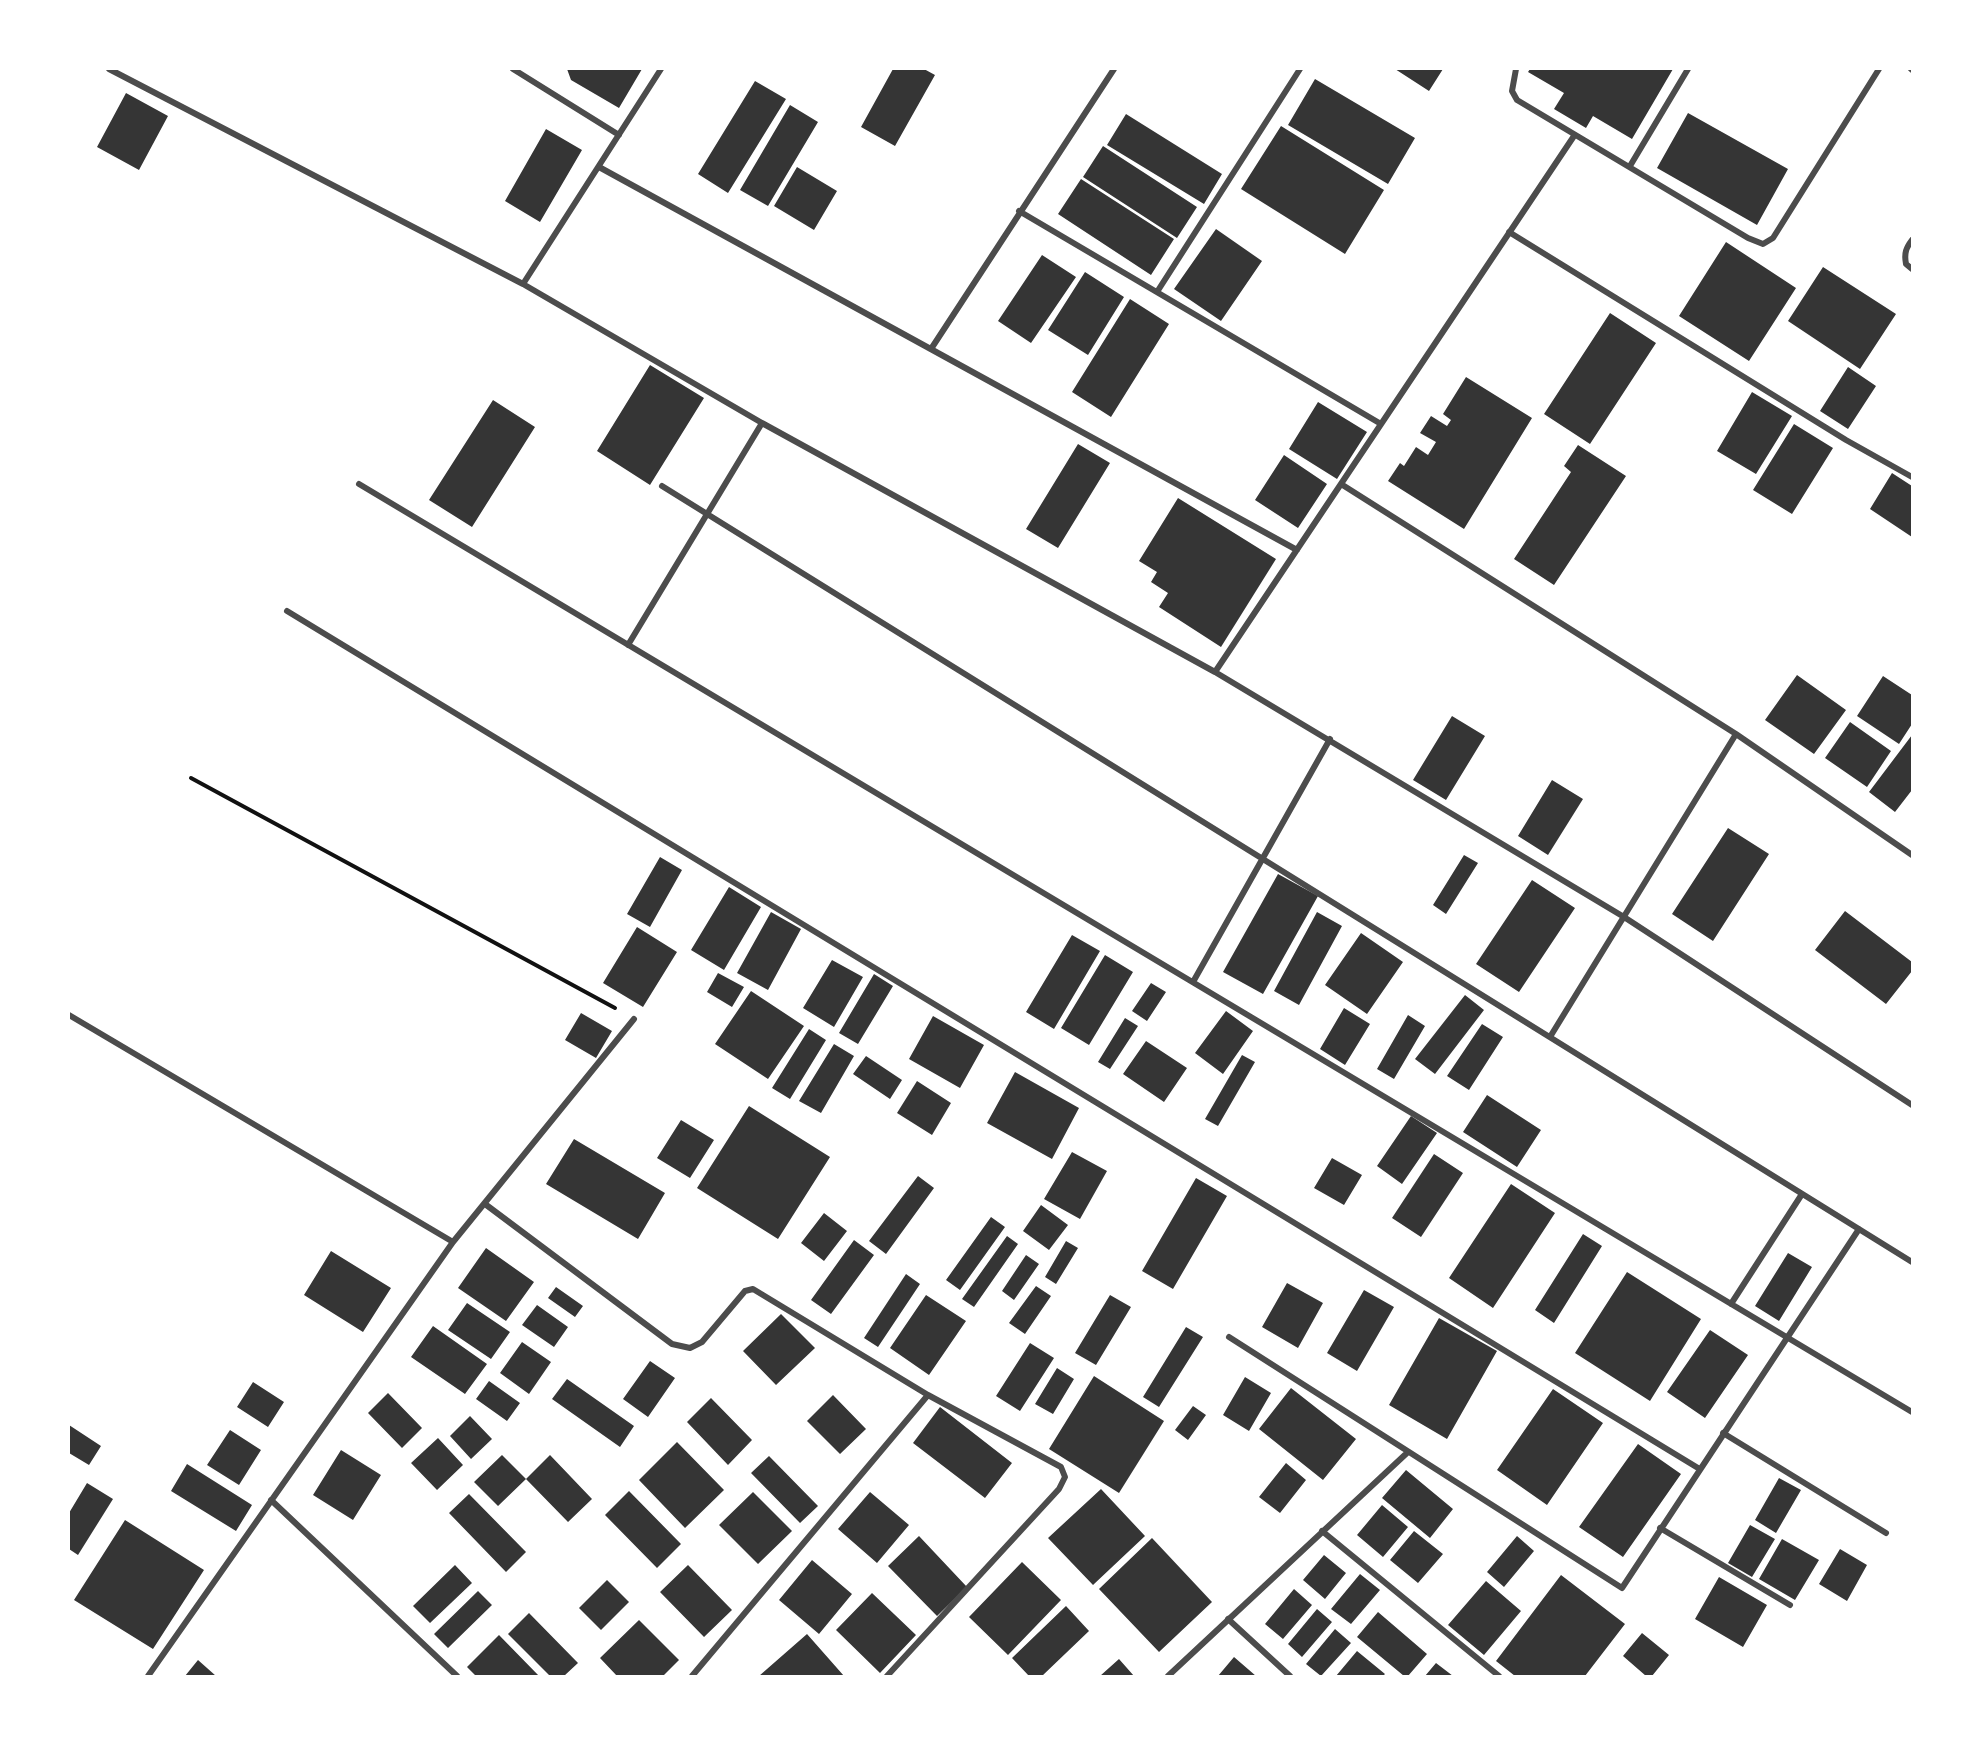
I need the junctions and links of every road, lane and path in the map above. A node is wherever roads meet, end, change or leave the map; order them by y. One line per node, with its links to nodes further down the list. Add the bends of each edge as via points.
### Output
1 (109, 69): 17 (street)
2 (513, 69): 9 (street)
3 (661, 69): 9 (street)
4 (1114, 69): 13 (street)
5 (1300, 69): 18 (street)
6 (1516, 69): 10 (street, via 1512,91 1517,99)
7 (1688, 69): 11 (street)
8 (1879, 69): 11 (street, via 1773,238 1763,244)
9 (619, 135): 12 (street)
10 (1574, 136): 11 (street); 14 (street)
11 (1630, 166)
12 (598, 167): 17 (street); 19 (street)
13 (1019, 211): 18 (street); 19 (street)
14 (1509, 232): 21 (street); 22 (street)
15 (1912, 240): 16 (street, via 1904,256)
16 (1912, 269)
17 (523, 284): 20 (street)
18 (1157, 292): 21 (street)
19 (931, 349): 27 (street)
20 (762, 423): 26 (street); 30 (street)
21 (1381, 424): 24 (street)
22 (1912, 477)
23 (359, 484): 29 (street)
24 (1341, 484): 27 (street); 31 (street)
25 (662, 486): 26 (street)
26 (708, 514): 29 (street); 35 (street)
27 (1297, 550): 30 (street)
28 (287, 611): 54 (street)
29 (628, 645): 37 (street)
30 (1215, 672): 32 (street)
31 (1736, 734): 34 (street); 36 (street)
32 (1330, 739): 35 (street); 36 (street)
33 (191, 778): 39 (path)
34 (1912, 855)
35 (1263, 859): 37 (street); 40 (street)
36 (1624, 917): 40 (street); 41 (street)
37 (1193, 982): 47 (street)
38 (69, 1015): 45 (street)
39 (634, 1019): 43 (street)
40 (1550, 1037): 42 (street)
41 (1912, 1105)
42 (1802, 1194): 44 (street); 47 (street)
43 (485, 1204): 45 (street); 50 (street, via 672,1344 690,1348 702,1342 745,1291 753,1289)
44 (1859, 1229): 46 (street); 48 (street)
45 (453, 1242): 55 (street)
46 (1912, 1262)
47 (1731, 1304): 48 (street)
48 (1786, 1337): 51 (street); 52 (street)
49 (1229, 1338): 53 (street)
50 (928, 1395): 63 (street); 64 (street, via 1057,1463 1065,1477 1059,1490)
51 (1912, 1413)
52 (1723, 1433): 54 (street); 58 (street)
53 (1408, 1452): 56 (street, via 1622,1588); 57 (street)
54 (1698, 1468): 56 (street)
55 (271, 1500): 61 (street); 62 (street)
56 (1660, 1528): 59 (street)
57 (1323, 1531): 60 (street); 67 (street)
58 (1886, 1533)
59 (1790, 1605)
60 (1228, 1619): 65 (street); 66 (street)
61 (455, 1675)
62 (148, 1676)
63 (693, 1676)
64 (887, 1676)
65 (1168, 1676)
66 (1290, 1676)
67 (1499, 1676)

